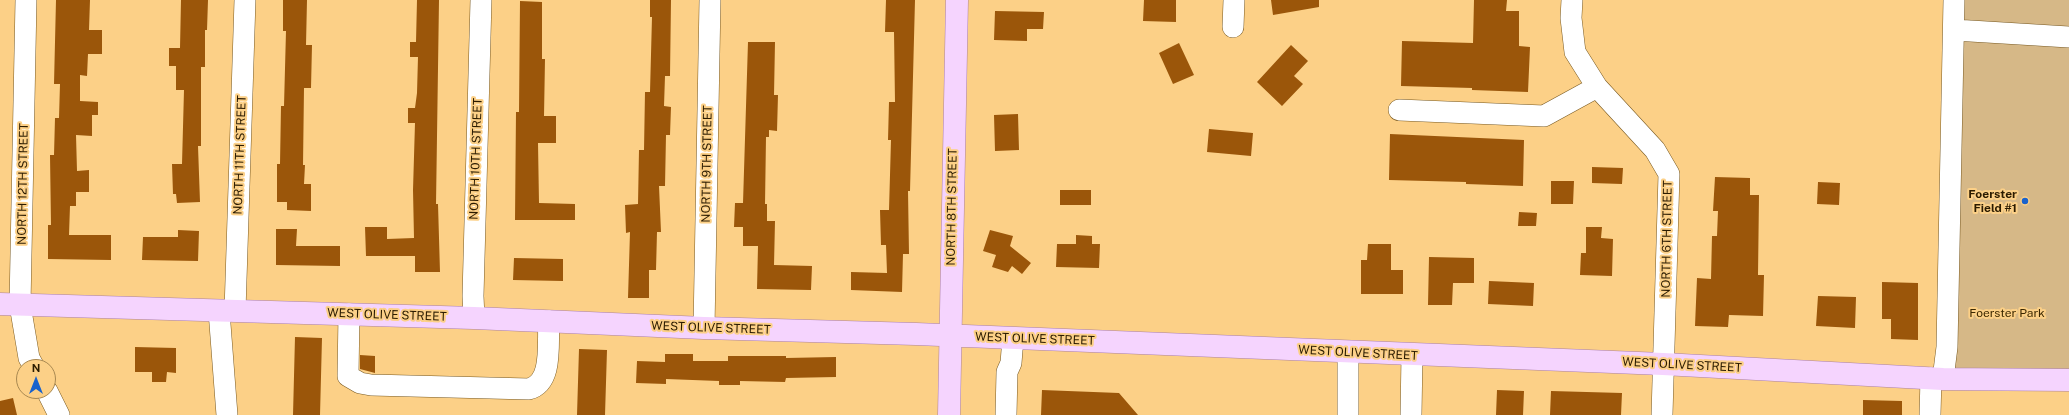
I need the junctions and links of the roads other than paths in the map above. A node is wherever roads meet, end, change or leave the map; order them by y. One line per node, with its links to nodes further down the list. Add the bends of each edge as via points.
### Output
1 (26, 0): 14 (street, NORTH 12TH STREET)
2 (245, 0): 15 (street, NORTH 11TH STREET)
3 (481, 0): 17 (street, NORTH 10TH STREET)
4 (710, 0): 19 (street, NORTH 9TH STREET)
5 (957, 0): 20 (main road, NORTH 8TH STREET)
6 (1234, 0): 9 (street)
7 (1572, 0): 12 (street, NORTH 6TH STREET, via 1571,18 1575,52)
8 (1954, 0): 10 (street)
9 (1233, 27)
10 (1954, 30): 11 (street); 26 (street, via 1947,347)
11 (2069, 37)
12 (1597, 87): 13 (street, via 1544,116); 25 (street, NORTH 6TH STREET, via 1655,150 1669,174)
13 (1399, 110)
14 (10, 304): 15 (main road, WEST OLIVE STREET); 24 (street, NORTH 12TH STREET)
15 (227, 311): 16 (main road, WEST OLIVE STREET); 30 (street, NORTH 11TH STREET)
16 (349, 314): 17 (main road, WEST OLIVE STREET); 18 (street, via 348,376 360,384 371,385 529,389 536,387 544,376)
17 (474, 318): 18 (main road, WEST OLIVE STREET)
18 (548, 321): 19 (main road, WEST OLIVE STREET)
19 (704, 328): 20 (main road, WEST OLIVE STREET)
20 (950, 335): 21 (main road, WEST OLIVE STREET); 31 (main road, NORTH 8TH STREET)
21 (1014, 338): 22 (main road, WEST OLIVE STREET); 32 (street, via 1011,363 1007,372)
22 (1348, 352): 23 (main road, WEST OLIVE STREET); 33 (street)
23 (1412, 355): 25 (main road, WEST OLIVE STREET); 34 (street)
24 (30, 359)
25 (1663, 364): 26 (main road, WEST OLIVE STREET); 35 (street, NORTH 6TH STREET)
26 (1937, 378): 27 (main road, WEST OLIVE STREET); 36 (street)
27 (2069, 380)
28 (51, 399): 29 (street)
29 (59, 415)
30 (228, 415)
31 (949, 415)
32 (1006, 415)
33 (1348, 415)
34 (1411, 415)
35 (1662, 415)
36 (1930, 415)

